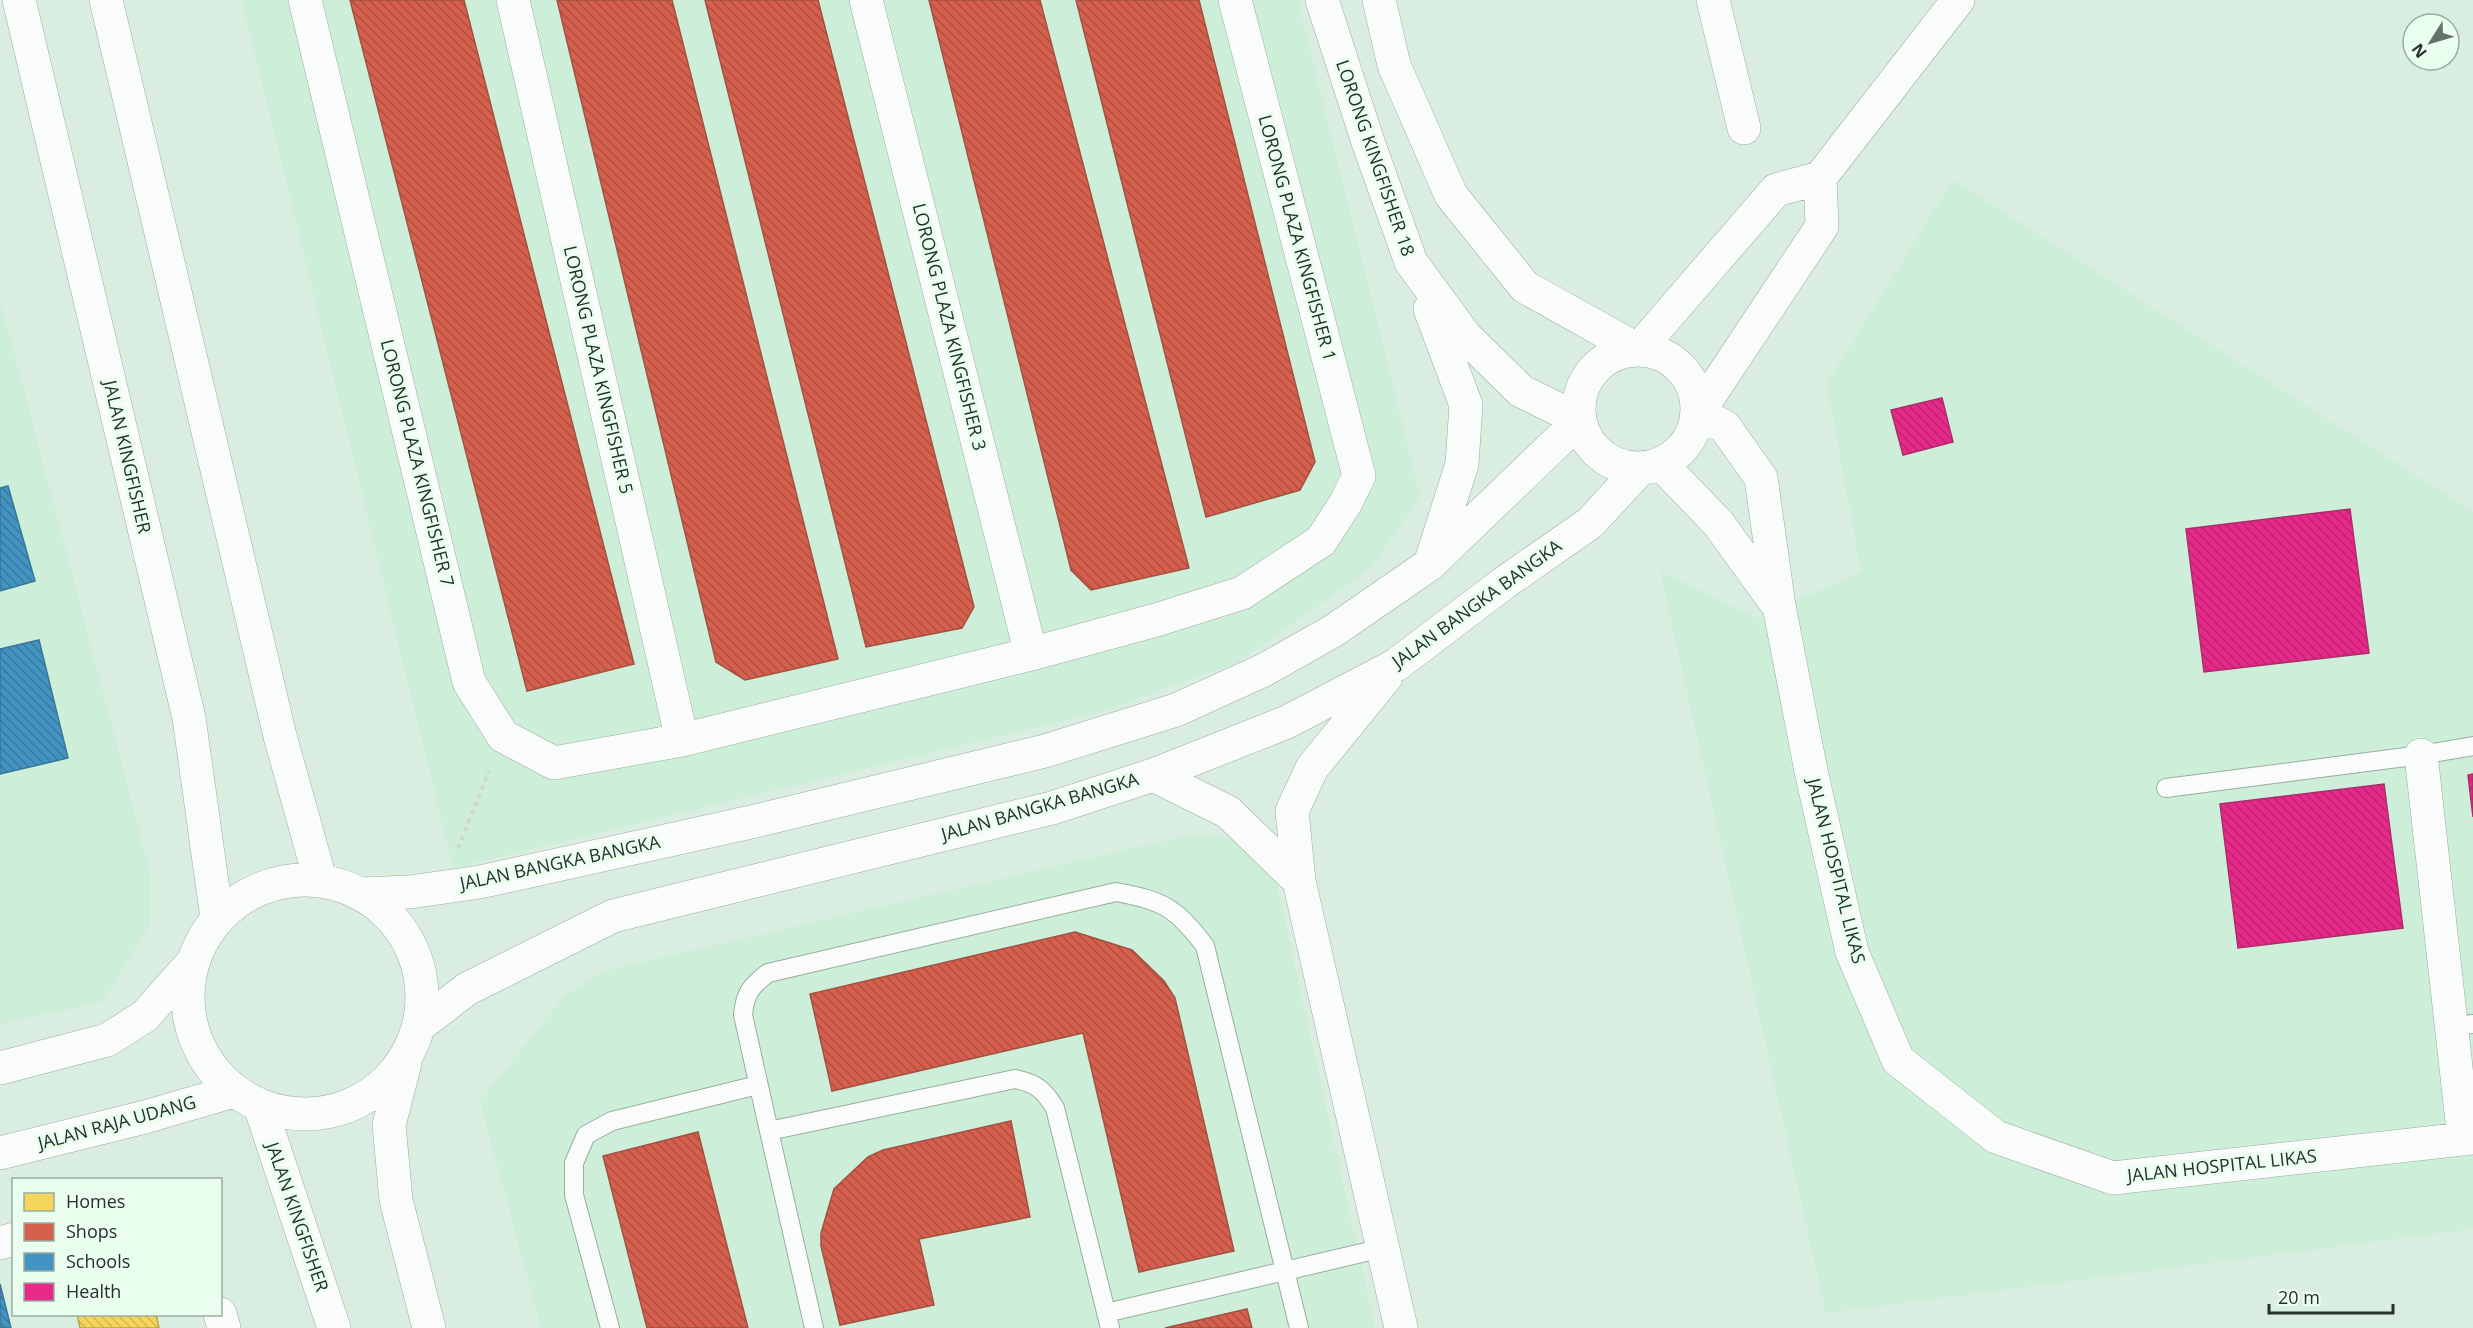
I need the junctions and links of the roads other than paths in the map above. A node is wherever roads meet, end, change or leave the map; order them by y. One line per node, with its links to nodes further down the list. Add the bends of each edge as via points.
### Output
1 (19, 0): 30 (street, JALAN KINGFISHER, via 189,718)
2 (106, 0): 27 (street, via 280,736)
3 (305, 0): 22 (street, LORONG PLAZA KINGFISHER 7, via 470,682 503,736 554,763)
4 (513, 0): 22 (street, LORONG PLAZA KINGFISHER 5)
5 (866, 0): 20 (street, LORONG PLAZA KINGFISHER 3)
6 (1235, 0): 20 (street, LORONG PLAZA KINGFISHER 1, via 1359,476 1321,541 1242,593)
7 (1322, 0): 13 (street, LORONG KINGFISHER 18)
8 (1379, 0): 14 (street, via 1394,64 1451,195 1525,287)
9 (1713, 0): 11 (street)
10 (1958, 0): 12 (street)
11 (1744, 128)
12 (1820, 178): 14 (street, via 1776,190); 15 (street, via 1822,226)
13 (1411, 262): 16 (street, LORONG KINGFISHER 18, via 1466,337 1521,391); 18 (street, via 1466,405 1462,464)
14 (1638, 350): 15 (street, via 1659,353 1684,371 1693,384); 16 (street, via 1622,352 1593,369 1584,383)
15 (1698, 413): 17 (street, via 1687,444 1675,456); 19 (street, JALAN HOSPITAL LIKAS, via 1725,427 1761,478)
16 (1580, 420): 17 (street, via 1585,436 1608,460 1624,467); 18 (street, JALAN BANGKA BANGKA)
17 (1650, 467): 19 (street, via 1718,523); 21 (street, JALAN BANGKA BANGKA, via 1590,523)
18 (1429, 566): 29 (street, JALAN BANGKA BANGKA, via 1333,632 1264,670 1176,710 1045,751 480,882)
19 (1779, 606): 39 (street, JALAN HOSPITAL LIKAS, via 1852,952 1898,1060 1996,1137 2113,1178)
20 (1031, 654): 22 (street)
21 (1396, 664): 25 (street, JALAN BANGKA BANGKA, via 1287,722); 28 (street, via 1312,768 1292,811)
22 (682, 740)
23 (2473, 746): 24 (lane)
24 (2421, 755): 26 (lane); 33 (street)
25 (1153, 775): 28 (street, via 1228,812); 32 (street, JALAN BANGKA BANGKA, via 1052,808 613,916 467,989)
26 (2166, 788)
27 (320, 879): 29 (street); 30 (street, via 282,881 246,894)
28 (1299, 881): 41 (street)
29 (362, 894): 32 (street, via 390,915 412,947 423,985)
30 (217, 918): 31 (street, via 201,939)
31 (192, 963): 35 (street, via 145,1016 107,1040); 37 (street, via 187,998 193,1034 209,1065)
32 (420, 1025): 34 (street)
33 (2462, 1025): 39 (street)
34 (405, 1061): 37 (street, via 377,1091 341,1110 300,1115); 45 (street, via 389,1125 396,1200)
35 (0, 1068)
36 (758, 1085): 38 (lane); 42 (lane, via 743,1006 755,982 768,973 1116,892 1150,898 1183,917 1205,946); 46 (lane, via 612,1121 586,1135 574,1163 574,1195)
37 (247, 1099): 40 (street, JALAN RAJA UDANG, via 145,1117); 44 (street, JALAN KINGFISHER)
38 (769, 1131): 43 (lane, via 1015,1079 1033,1082 1055,1108); 47 (lane)
39 (2469, 1138)
40 (0, 1154)
41 (1383, 1248): 42 (lane); 49 (street)
42 (1285, 1271): 43 (lane); 48 (lane)
43 (1108, 1320)
44 (334, 1328)
45 (429, 1328)
46 (610, 1328)
47 (814, 1328)
48 (1299, 1328)
49 (1401, 1328)

